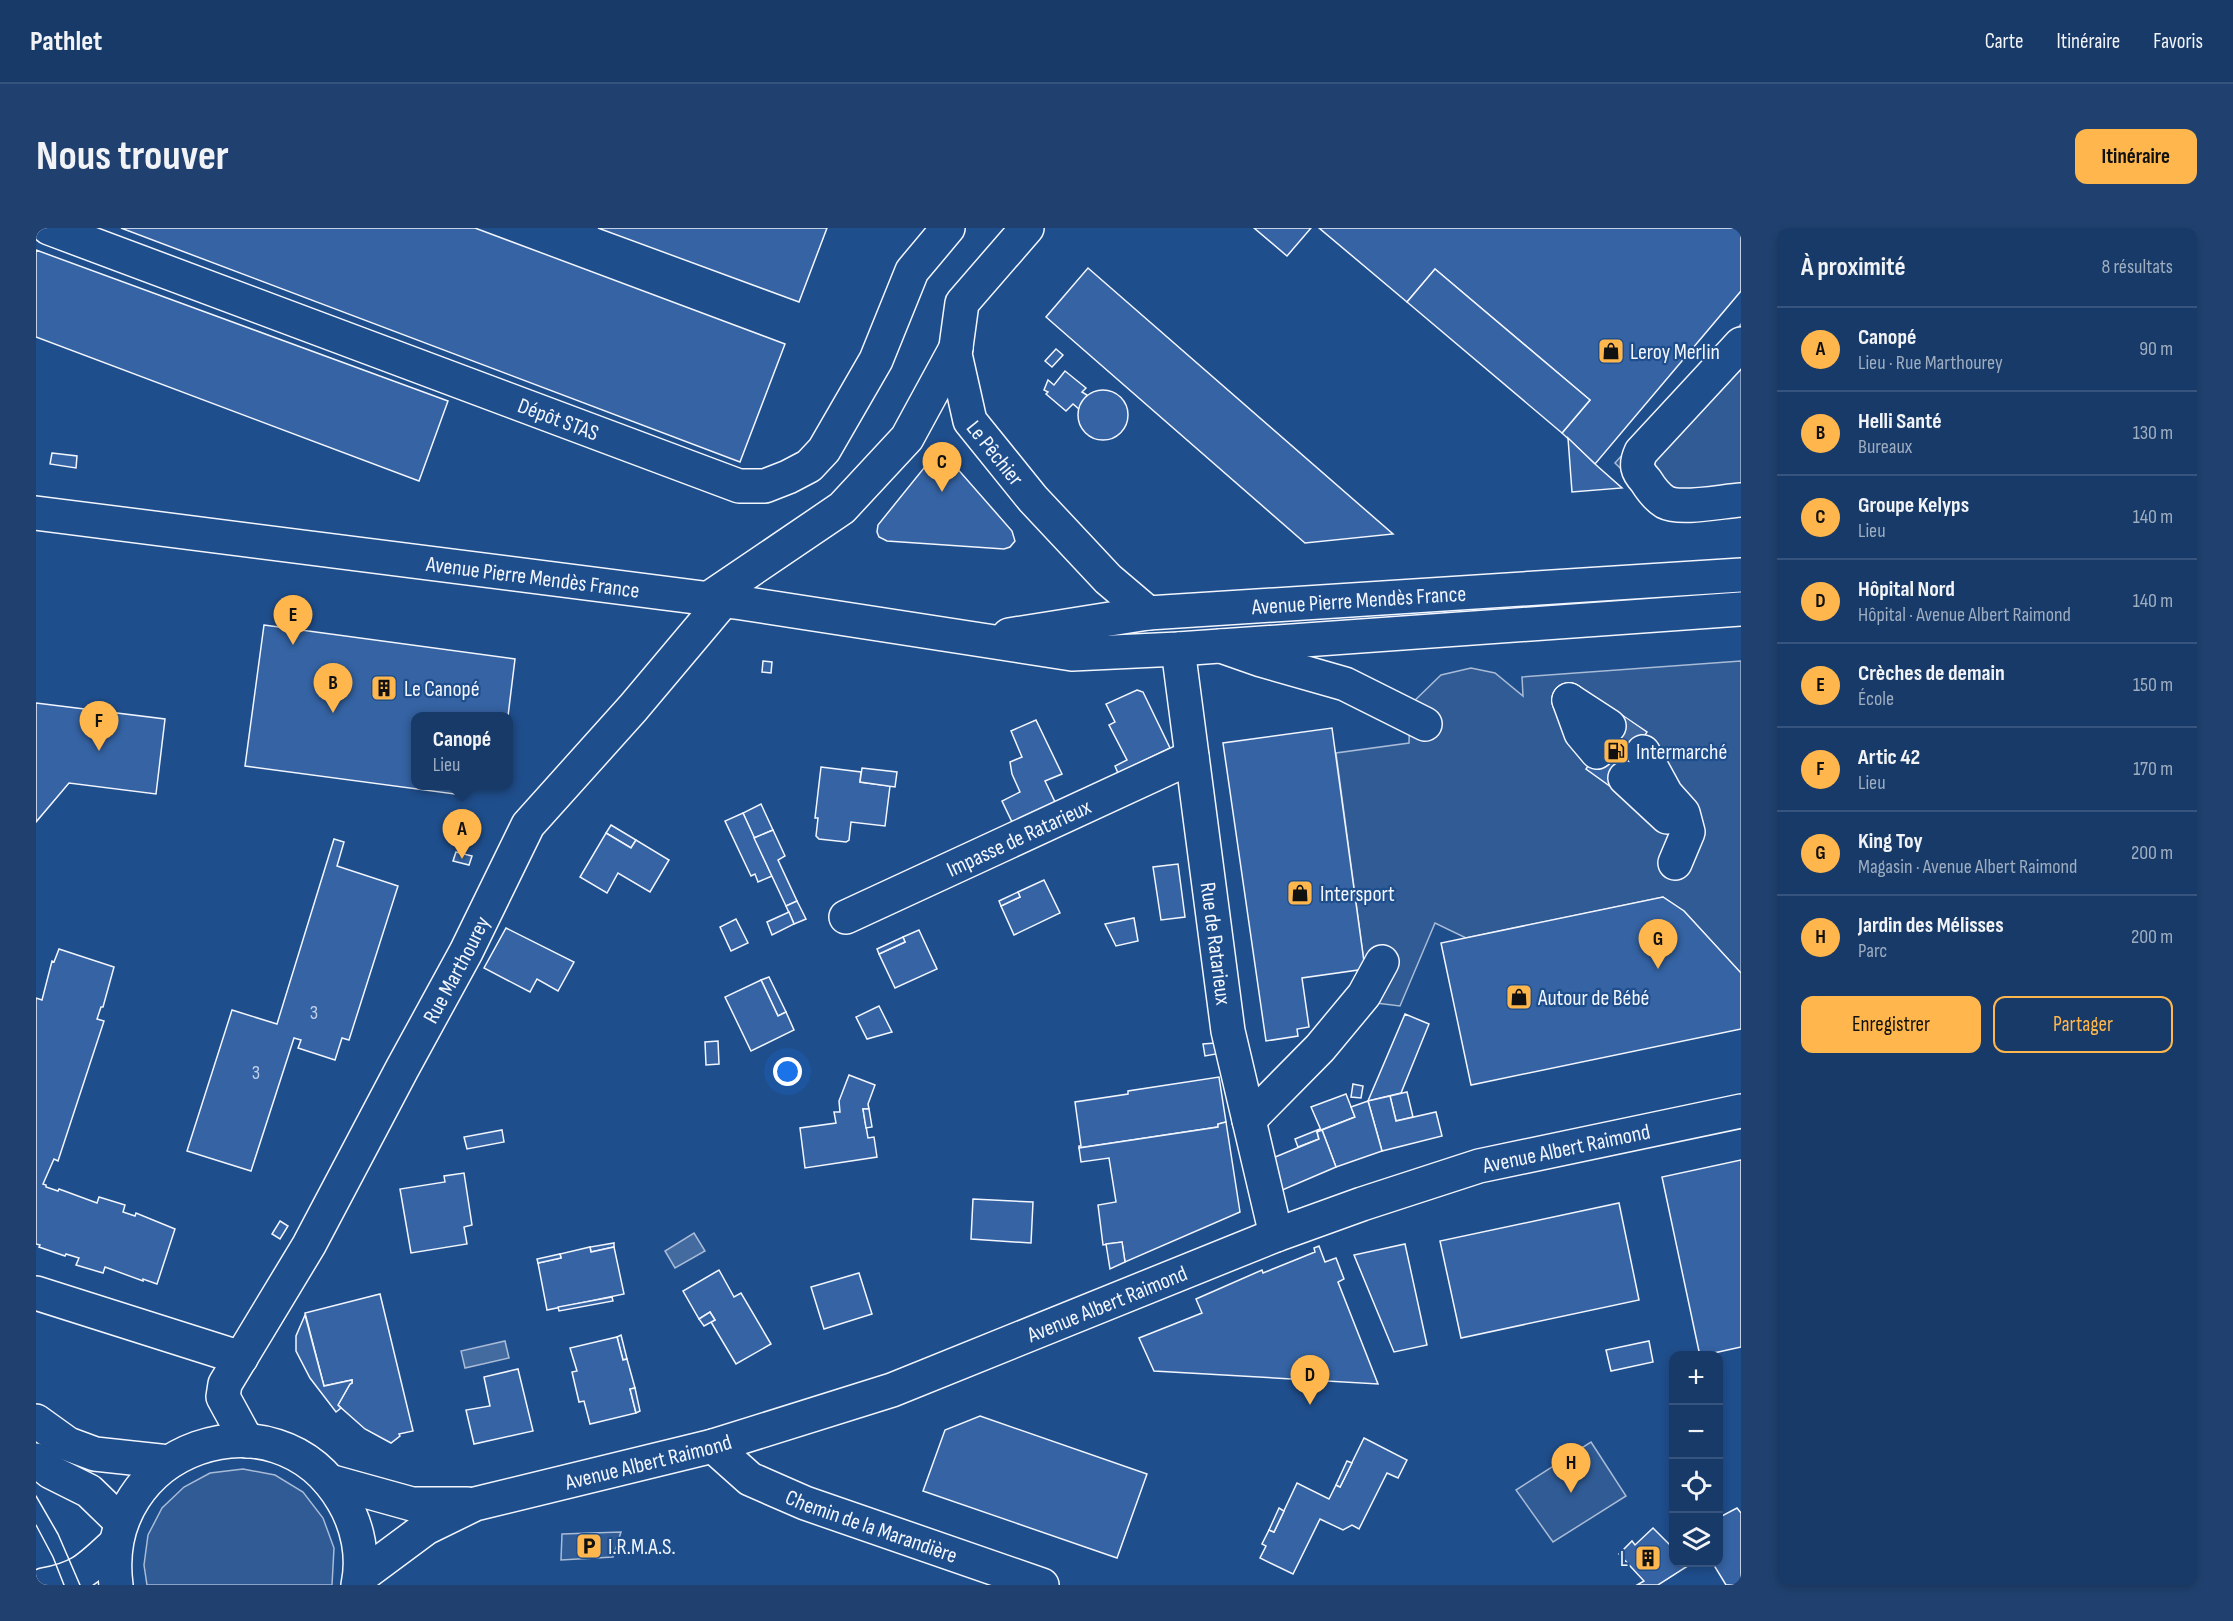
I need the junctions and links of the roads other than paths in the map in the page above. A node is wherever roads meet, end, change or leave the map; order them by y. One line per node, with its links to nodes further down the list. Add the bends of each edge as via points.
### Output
1 (49, 228): 2 (street, Dépôt STAS, via 739,486 765,486 788,477 809,466 824,450 876,360 912,271)
2 (948, 228)
3 (1027, 228): 5 (street, Le Pêchier, via 962,303)
4 (1741, 344): 6 (street, via 1641,452 1637,472 1667,503)
5 (956, 348): 13 (street, Rue Marthourey, via 907,438 842,508); 15 (street, Le Pêchier, via 970,421 1041,507 1108,579)
6 (1741, 500)
7 (36, 513): 8 (street, Avenue Pierre Mendès France)
8 (87, 521): 9 (street, Avenue Pierre Mendès France); 13 (street, Avenue Pierre Mendès France)
9 (36, 534)
10 (1741, 562): 12 (street, via 1689,566)
11 (1741, 575): 12 (street, Avenue Pierre Mendès France)
12 (1605, 584): 15 (street, Avenue Pierre Mendès France)
13 (715, 600): 16 (street, Avenue Pierre Mendès France); 29 (street, Rue Marthourey, via 633,708 528,825 466,952 309,1245)
14 (1741, 609): 17 (street, Avenue Pierre Mendès France)
15 (1148, 613): 16 (street, Avenue Pierre Mendès France)
16 (978, 640): 18 (street, Avenue Pierre Mendès France, via 1072,654)
17 (1221, 646): 18 (street, Avenue Pierre Mendès France); 19 (street, via 1345,684)
18 (1178, 649): 20 (street, Rue de Ratarieux)
19 (1425, 724)
20 (1192, 757): 23 (street, Impasse de Ratarieux); 26 (street, Rue de Ratarieux, via 1228,1031)
21 (1634, 765): 22 (street, via 1683,813 1688,832)
22 (1676, 863)
23 (846, 917)
24 (1382, 962): 26 (street, via 1364,995 1320,1048)
25 (1741, 1111): 27 (street, Avenue Albert Raimond, via 1479,1166)
26 (1249, 1120): 27 (street, Rue de Ratarieux)
27 (1276, 1235): 33 (street, Avenue Albert Raimond, via 892,1390)
28 (36, 1293): 29 (street)
29 (238, 1363): 31 (street, Rue Marthourey, via 222,1394); 32 (street, Rue Marthourey, via 208,1390)
30 (36, 1421): 35 (street, via 68,1444 95,1454)
31 (247, 1441): 32 (street); 36 (street, via 283,1450)
32 (210, 1444): 35 (street)
33 (712, 1446): 37 (street, Avenue Albert Raimond); 42 (street, Chemin de la Marandière, via 750,1479 805,1503)
34 (36, 1460): 38 (street, via 89,1491)
35 (169, 1462): 38 (street, via 142,1486 127,1509)
36 (329, 1481): 37 (street, Avenue Albert Raimond, via 412,1504); 39 (street, via 354,1526)
37 (475, 1504): 39 (street, Avenue Albert Raimond, via 426,1528)
38 (119, 1533): 40 (street, via 85,1571); 41 (street, via 114,1559)
39 (359, 1581)
40 (44, 1585)
41 (116, 1585)
42 (1042, 1585)

